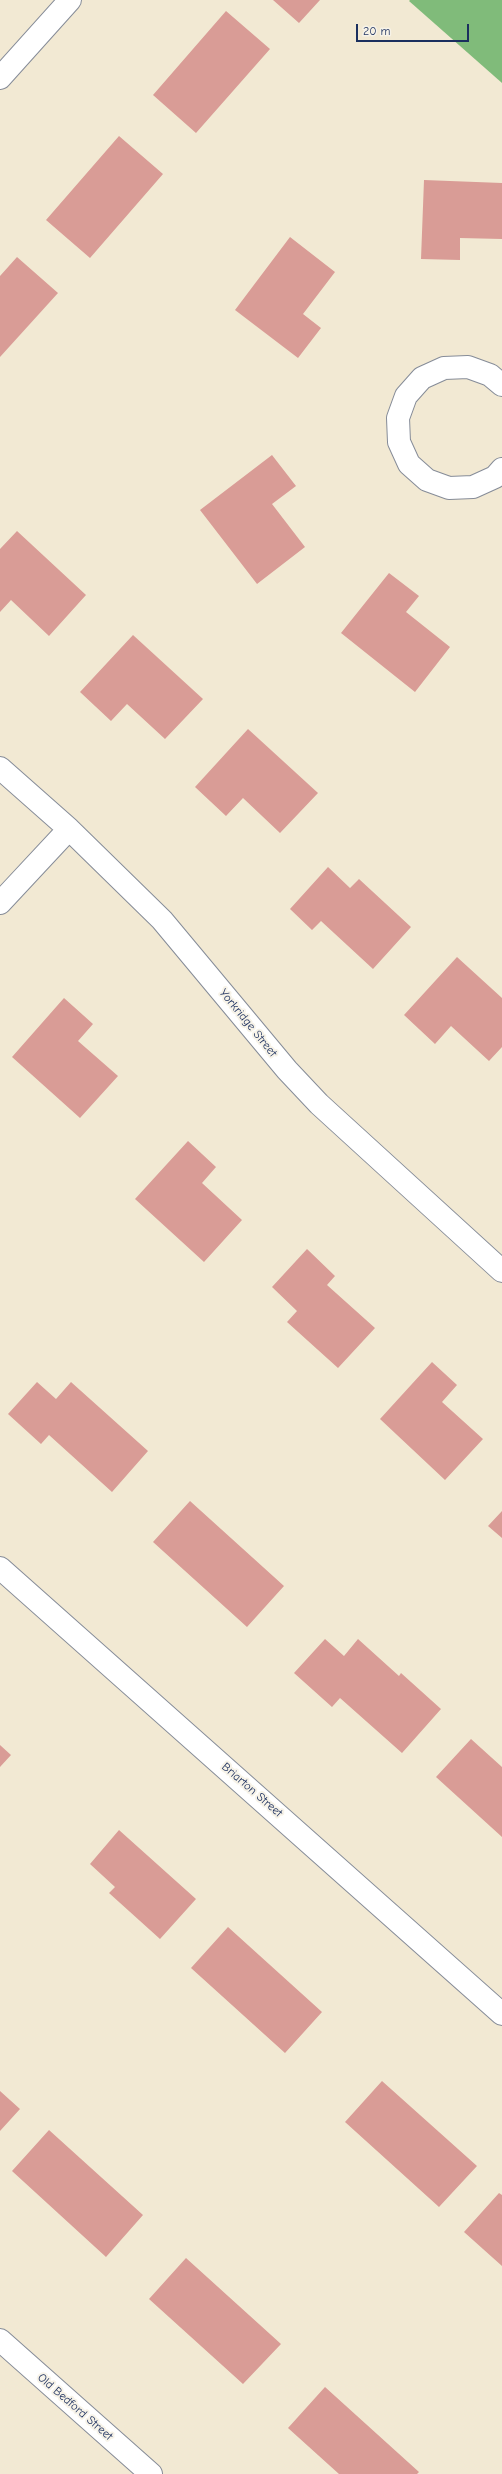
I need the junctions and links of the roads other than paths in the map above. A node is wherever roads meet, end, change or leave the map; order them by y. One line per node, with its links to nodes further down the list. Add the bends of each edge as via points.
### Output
1 (70, 0): 2 (street)
2 (0, 78)
3 (502, 386): 4 (street, via 490,375 468,367 444,368 422,378 406,396 398,418 399,442 409,464 427,480 449,488 473,487 495,477)
4 (502, 469)
5 (0, 768): 6 (street, Yorkridge Street)
6 (69, 829): 7 (street); 8 (street, Yorkridge Street, via 182,942 287,1070 319,1104)
7 (0, 903)
8 (502, 1271)
9 (0, 1568): 10 (street, Briarton Street)
10 (502, 2014)
11 (0, 2340): 12 (street, Old Bedford Street)
12 (151, 2474)

